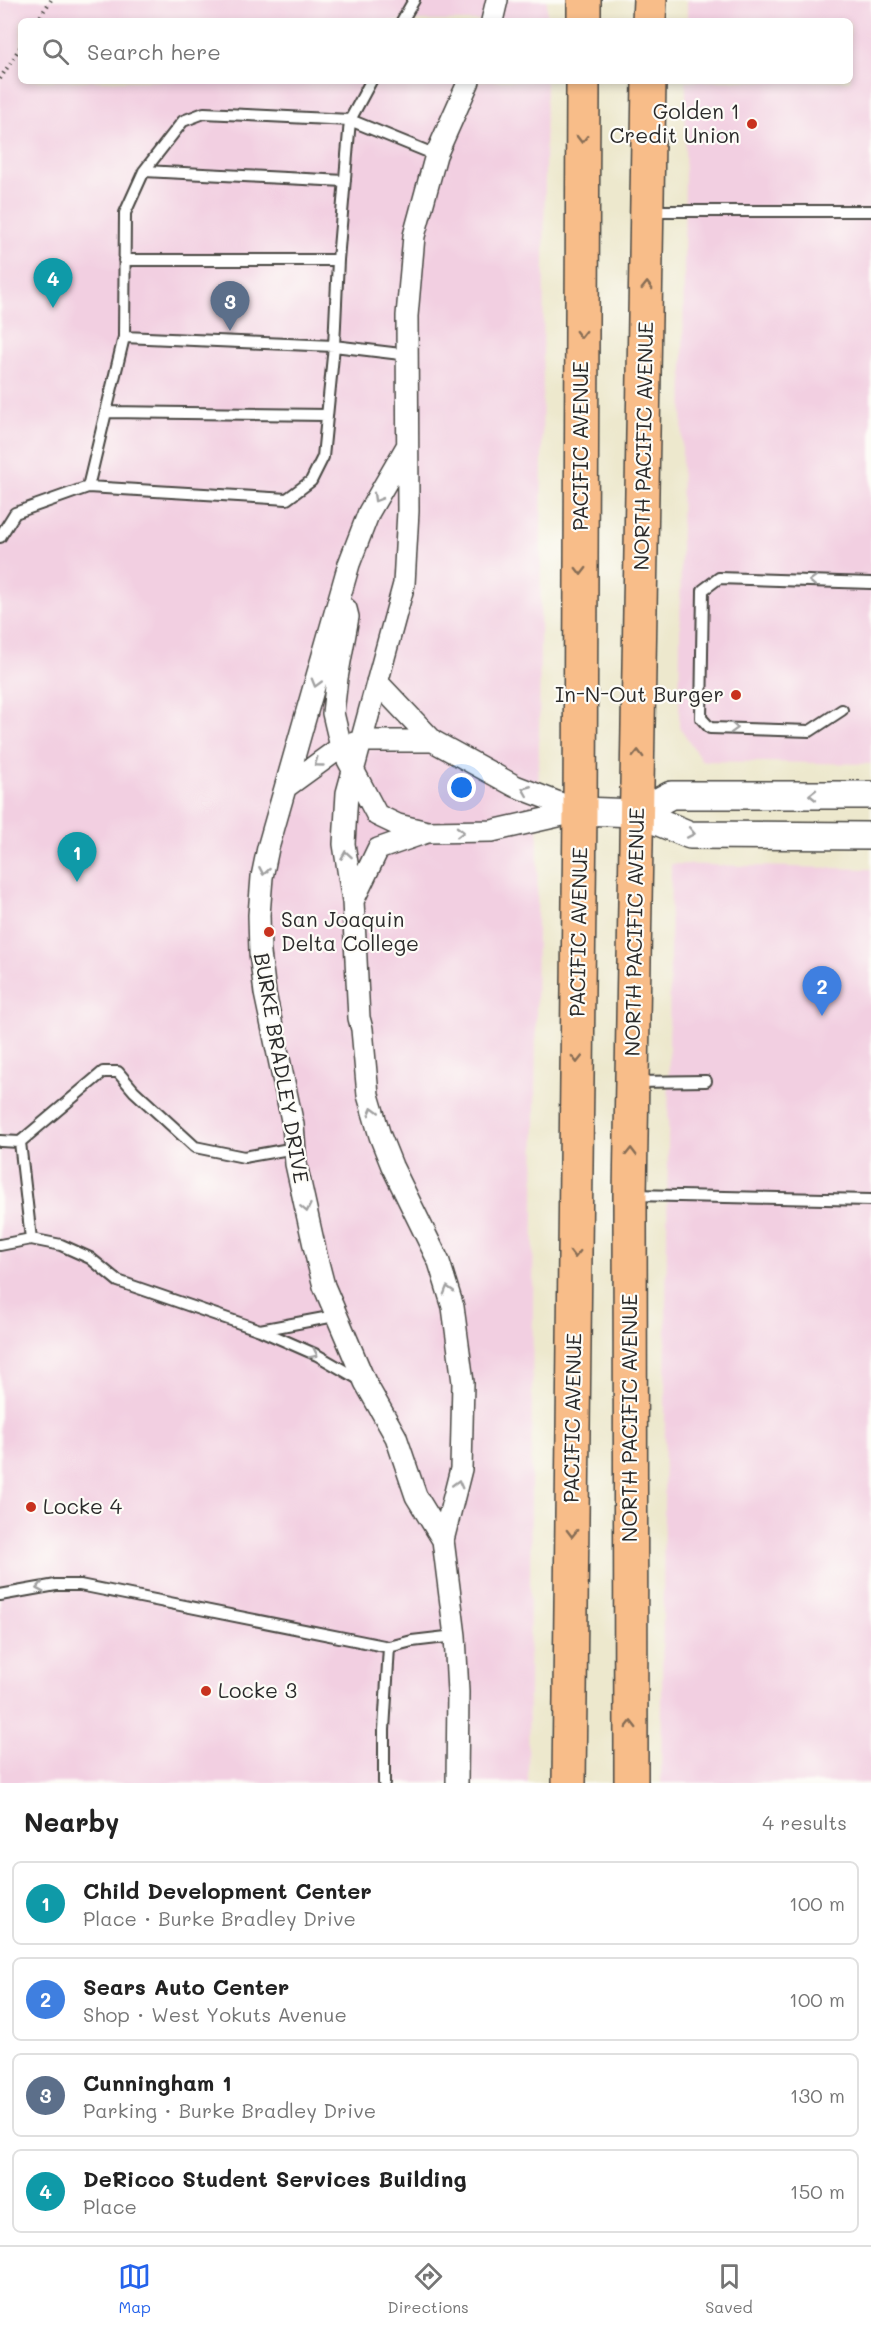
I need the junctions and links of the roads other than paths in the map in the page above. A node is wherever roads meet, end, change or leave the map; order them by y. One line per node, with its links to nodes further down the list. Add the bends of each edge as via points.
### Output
1 (414, 0): 5 (lane)
2 (497, 0): 6 (street)
3 (584, 0): 7 (main road)
4 (650, 0): 8 (main road)
5 (404, 18)
6 (493, 18)
7 (584, 18)
8 (650, 18)
9 (368, 84): 13 (lane)
10 (468, 84): 14 (street, BURKE BRADLEY DRIVE)
11 (583, 84): 38 (main road, PACIFIC AVENUE, one-way to 38)
12 (649, 84): 17 (main road, NORTH PACIFIC AVENUE)
13 (350, 120): 14 (lane); 15 (lane, via 204,113 183,121); 16 (lane)
14 (436, 155): 23 (street, BURKE BRADLEY DRIVE, via 414,236 407,316)
15 (144, 171): 16 (lane); 19 (lane, via 125,213)
16 (345, 181): 20 (lane)
17 (648, 211): 18 (lane); 39 (main road, NORTH PACIFIC AVENUE, one-way to 17)
18 (871, 211)
19 (124, 260): 20 (lane); 21 (lane)
20 (338, 260): 22 (lane)
21 (124, 338): 22 (lane); 24 (lane)
22 (334, 346): 23 (lane); 25 (lane)
23 (409, 354): 26 (street, BURKE BRADLEY DRIVE)
24 (108, 411): 25 (lane); 27 (lane)
25 (327, 415): 27 (lane, via 323,457 311,481 287,498)
26 (407, 448): 30 (street, BURKE BRADLEY DRIVE, one-way to 30, via 369,512); 31 (street, BURKE BRADLEY DRIVE, via 404,584)
27 (88, 487): 28 (lane, via 15,513)
28 (0, 537)
29 (871, 582): 32 (lane, one-way to 32, via 719,579 703,591 701,718 710,728 810,731)
30 (343, 587): 34 (street, via 348,616 333,713); 36 (street, BURKE BRADLEY DRIVE, one-way to 36)
31 (377, 682): 33 (street); 34 (street, BURKE BRADLEY DRIVE)
32 (842, 710)
33 (433, 741): 34 (street); 38 (street, one-way to 33, via 515,786)
34 (351, 744): 35 (street, BURKE BRADLEY DRIVE); 36 (street, one-way to 36)
35 (353, 770): 40 (street, via 377,815); 42 (street, BURKE BRADLEY DRIVE, one-way to 35, via 344,844 347,793)
36 (285, 787): 47 (street, BURKE BRADLEY DRIVE, one-way to 47, via 262,877 260,953)
37 (871, 795): 39 (street, one-way to 39, via 671,795)
38 (580, 811): 39 (street); 40 (street, one-way to 38, via 492,831); 57 (main road, PACIFIC AVENUE, one-way to 57)
39 (637, 813): 41 (street, one-way to 41, via 690,835); 44 (main road, NORTH PACIFIC AVENUE)
40 (426, 832): 42 (street, via 378,849)
41 (871, 836)
42 (353, 901): 55 (street, BURKE BRADLEY DRIVE, one-way to 42, via 461,1469 463,1382 453,1307 439,1262 392,1166 368,1095 359,1018)
43 (706, 1081): 44 (lane)
44 (632, 1082): 48 (main road, NORTH PACIFIC AVENUE, one-way to 44)
45 (0, 1141): 46 (lane)
46 (20, 1142): 47 (lane, via 103,1072 118,1071 195,1147 244,1157); 50 (lane)
47 (295, 1148): 52 (street, BURKE BRADLEY DRIVE, one-way to 52, via 317,1259)
48 (630, 1195): 49 (lane); 64 (main road, NORTH PACIFIC AVENUE, one-way to 48)
49 (871, 1200)
50 (31, 1239): 51 (lane); 53 (lane, via 61,1245 90,1258 118,1281)
51 (0, 1245)
52 (335, 1316): 53 (lane); 54 (street, BURKE BRADLEY DRIVE)
53 (260, 1330): 54 (lane, one-way to 54, via 317,1355)
54 (364, 1382): 55 (street, BURKE BRADLEY DRIVE, via 396,1437 416,1496)
55 (443, 1540): 58 (street, BURKE BRADLEY DRIVE)
56 (0, 1596): 59 (lane, one-way to 56, via 80,1586 56,1585)
57 (570, 1635): 62 (main road, PACIFIC AVENUE); 63 (main road, via 589,1662)
58 (455, 1636): 59 (lane); 61 (street, BURKE BRADLEY DRIVE)
59 (389, 1647): 60 (lane)
60 (384, 1783)
61 (457, 1783)
62 (569, 1783)
63 (589, 1783)
64 (631, 1783)

